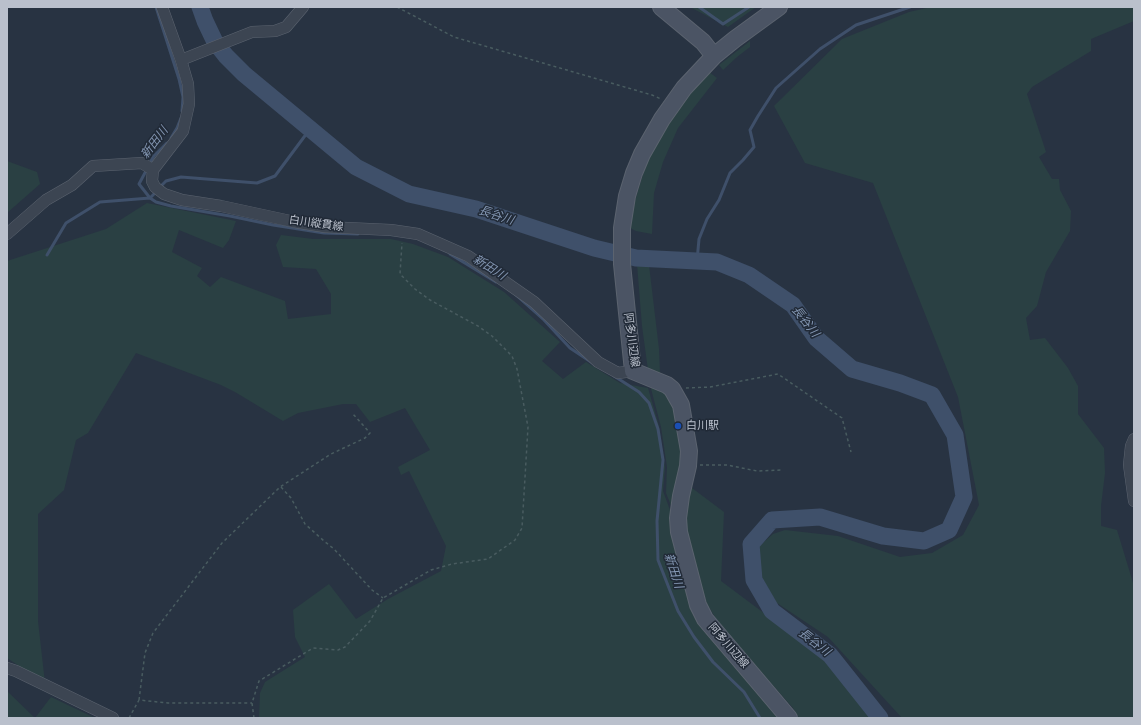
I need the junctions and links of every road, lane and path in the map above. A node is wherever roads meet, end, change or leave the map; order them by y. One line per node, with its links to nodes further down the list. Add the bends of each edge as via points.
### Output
1 (162, 7): 7 (street)
2 (303, 7): 7 (street, via 286,27 275,31 252,32)
3 (397, 7): 8 (path, via 454,37 652,95)
4 (661, 7): 6 (main road, via 703,42)
5 (780, 7): 6 (main road, 阿多川辺線)
6 (714, 56): 8 (main road, 阿多川辺線)
7 (181, 60): 9 (street, via 188,84 189,104 183,131)
8 (671, 104): 12 (main road, 阿多川辺線, via 651,137 634,173 622,228 622,264)
9 (148, 167): 10 (street, via 92,166 72,185 46,200); 12 (street, 白川縦貫線, via 152,181 158,189 170,197 182,200 326,227 418,234 468,256 529,298 598,362 618,373)
10 (7, 234)
11 (402, 237): 21 (path, via 400,274 430,300 492,336 512,356 517,369 528,427 522,528 515,540 488,559 431,570)
12 (633, 371): 13 (main road, 阿多川辺線)
13 (672, 389): 16 (path, via 710,387 778,374 842,418); 17 (main road, 阿多川辺線, via 681,405 686,426)
14 (353, 414): 19 (path, via 370,433 365,438 332,454)
15 (1134, 439): 20 (street, via 1129,465)
16 (851, 452)
17 (688, 466): 18 (path, via 727,465 757,471); 28 (main road, 阿多川辺線, via 678,518 679,532 698,605 705,619)
18 (781, 470)
19 (280, 487): 21 (path, via 291,498 305,524); 23 (path, via 222,543 153,633 145,653)
20 (1134, 501)
21 (383, 598): 24 (path, via 370,621 345,647 338,650 313,648 306,652 259,681)
22 (7, 668): 25 (street)
23 (139, 700): 24 (path, via 168,703); 26 (path)
24 (252, 703): 27 (path)
25 (113, 718)
26 (129, 718)
27 (254, 718)
28 (789, 718)

